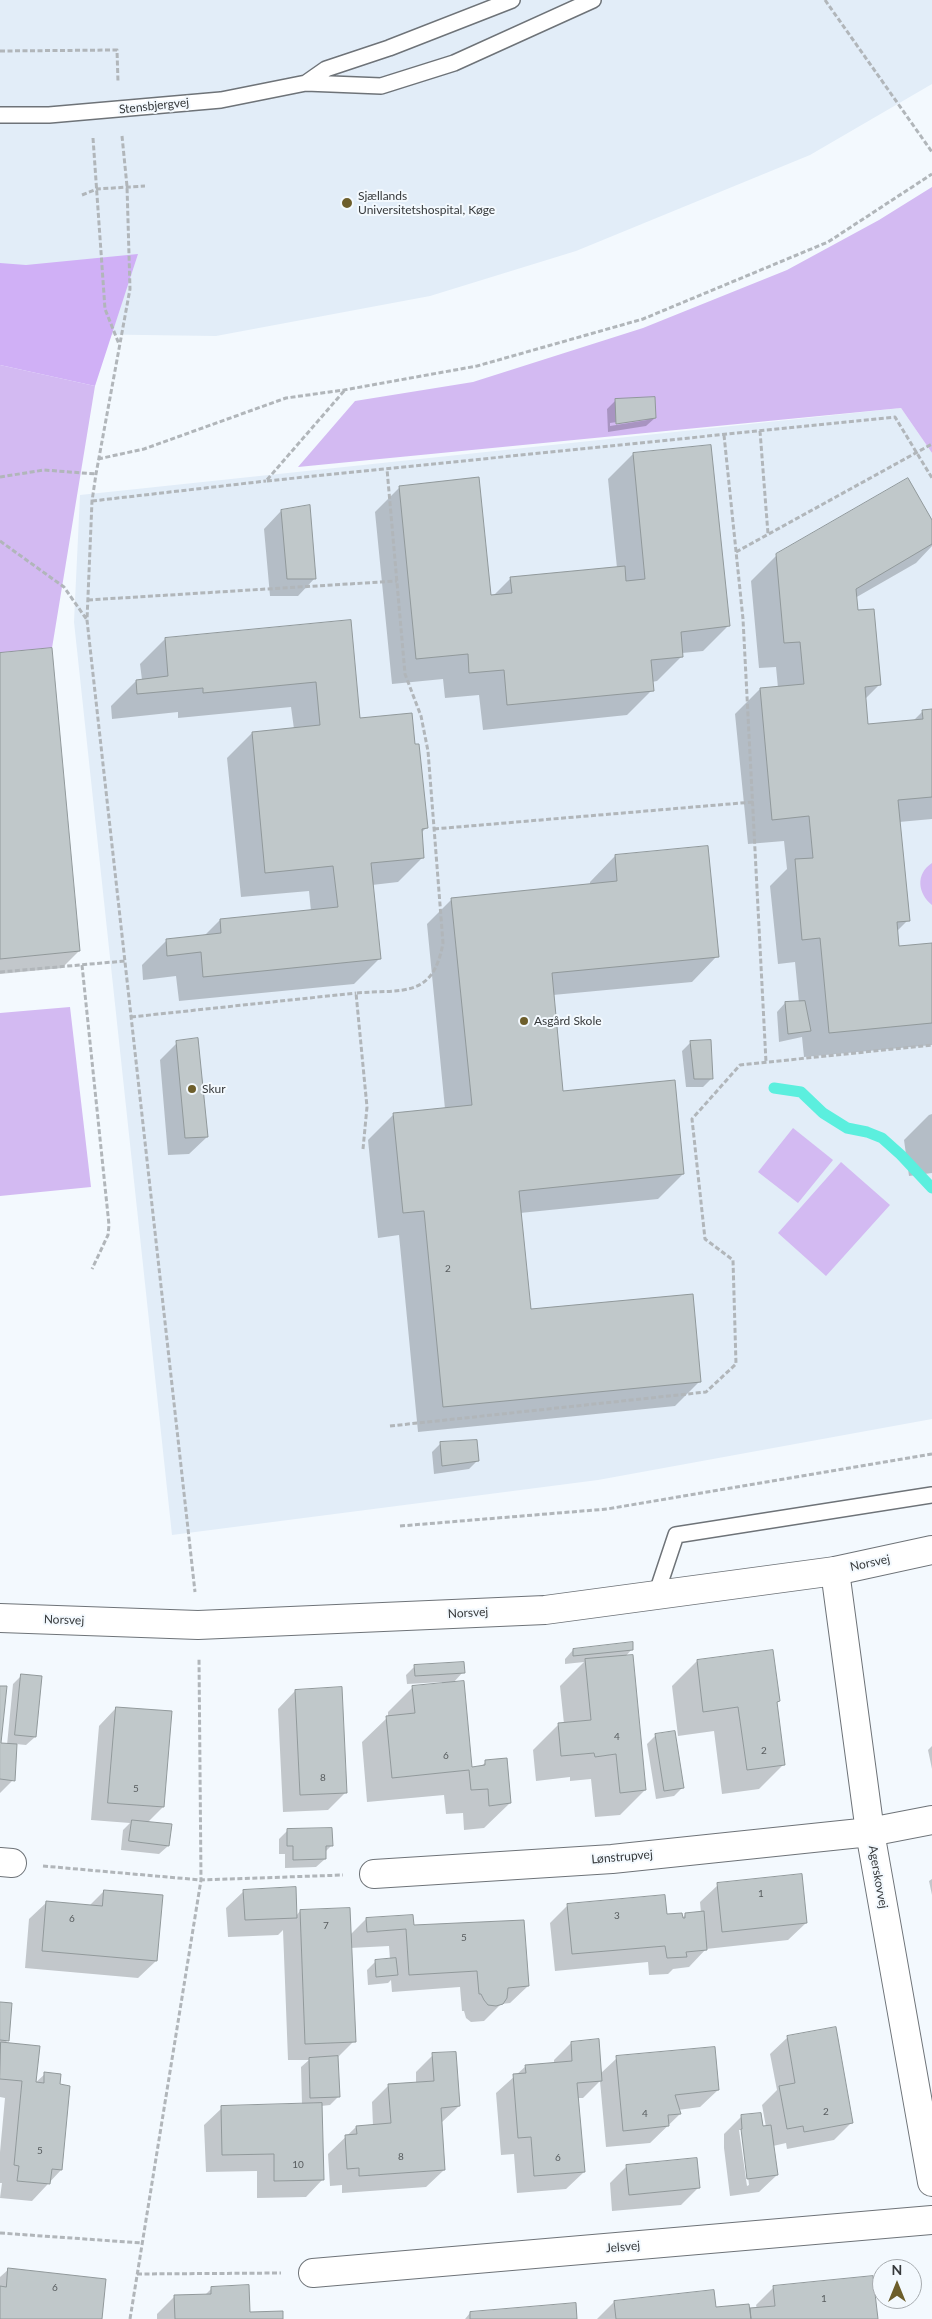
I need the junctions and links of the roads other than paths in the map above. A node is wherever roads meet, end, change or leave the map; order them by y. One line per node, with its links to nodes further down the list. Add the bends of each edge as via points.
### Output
1 (512, 0): 3 (lane, Stensbjergvej, via 326,69)
2 (593, 0): 3 (lane, Stensbjergvej, via 454,63 380,86)
3 (306, 83): 4 (lane, Stensbjergvej, via 221,100 49,116)
4 (0, 115)
5 (932, 1495): 8 (lane, via 676,1535)
6 (932, 1550): 7 (street, Norsvej)
7 (835, 1570): 8 (street, Norsvej); 11 (street, Agerskovvej)
8 (656, 1595): 9 (street, Norsvej, via 545,1610 198,1625)
9 (0, 1618)
10 (932, 1820): 11 (street, Lønstrupvej)
11 (870, 1832): 12 (street, Lønstrupvej, via 612,1859); 13 (street, Agerskovvej)
12 (374, 1874)
13 (932, 2182)
14 (932, 2220): 15 (street, Jelsvej)
15 (313, 2273)

